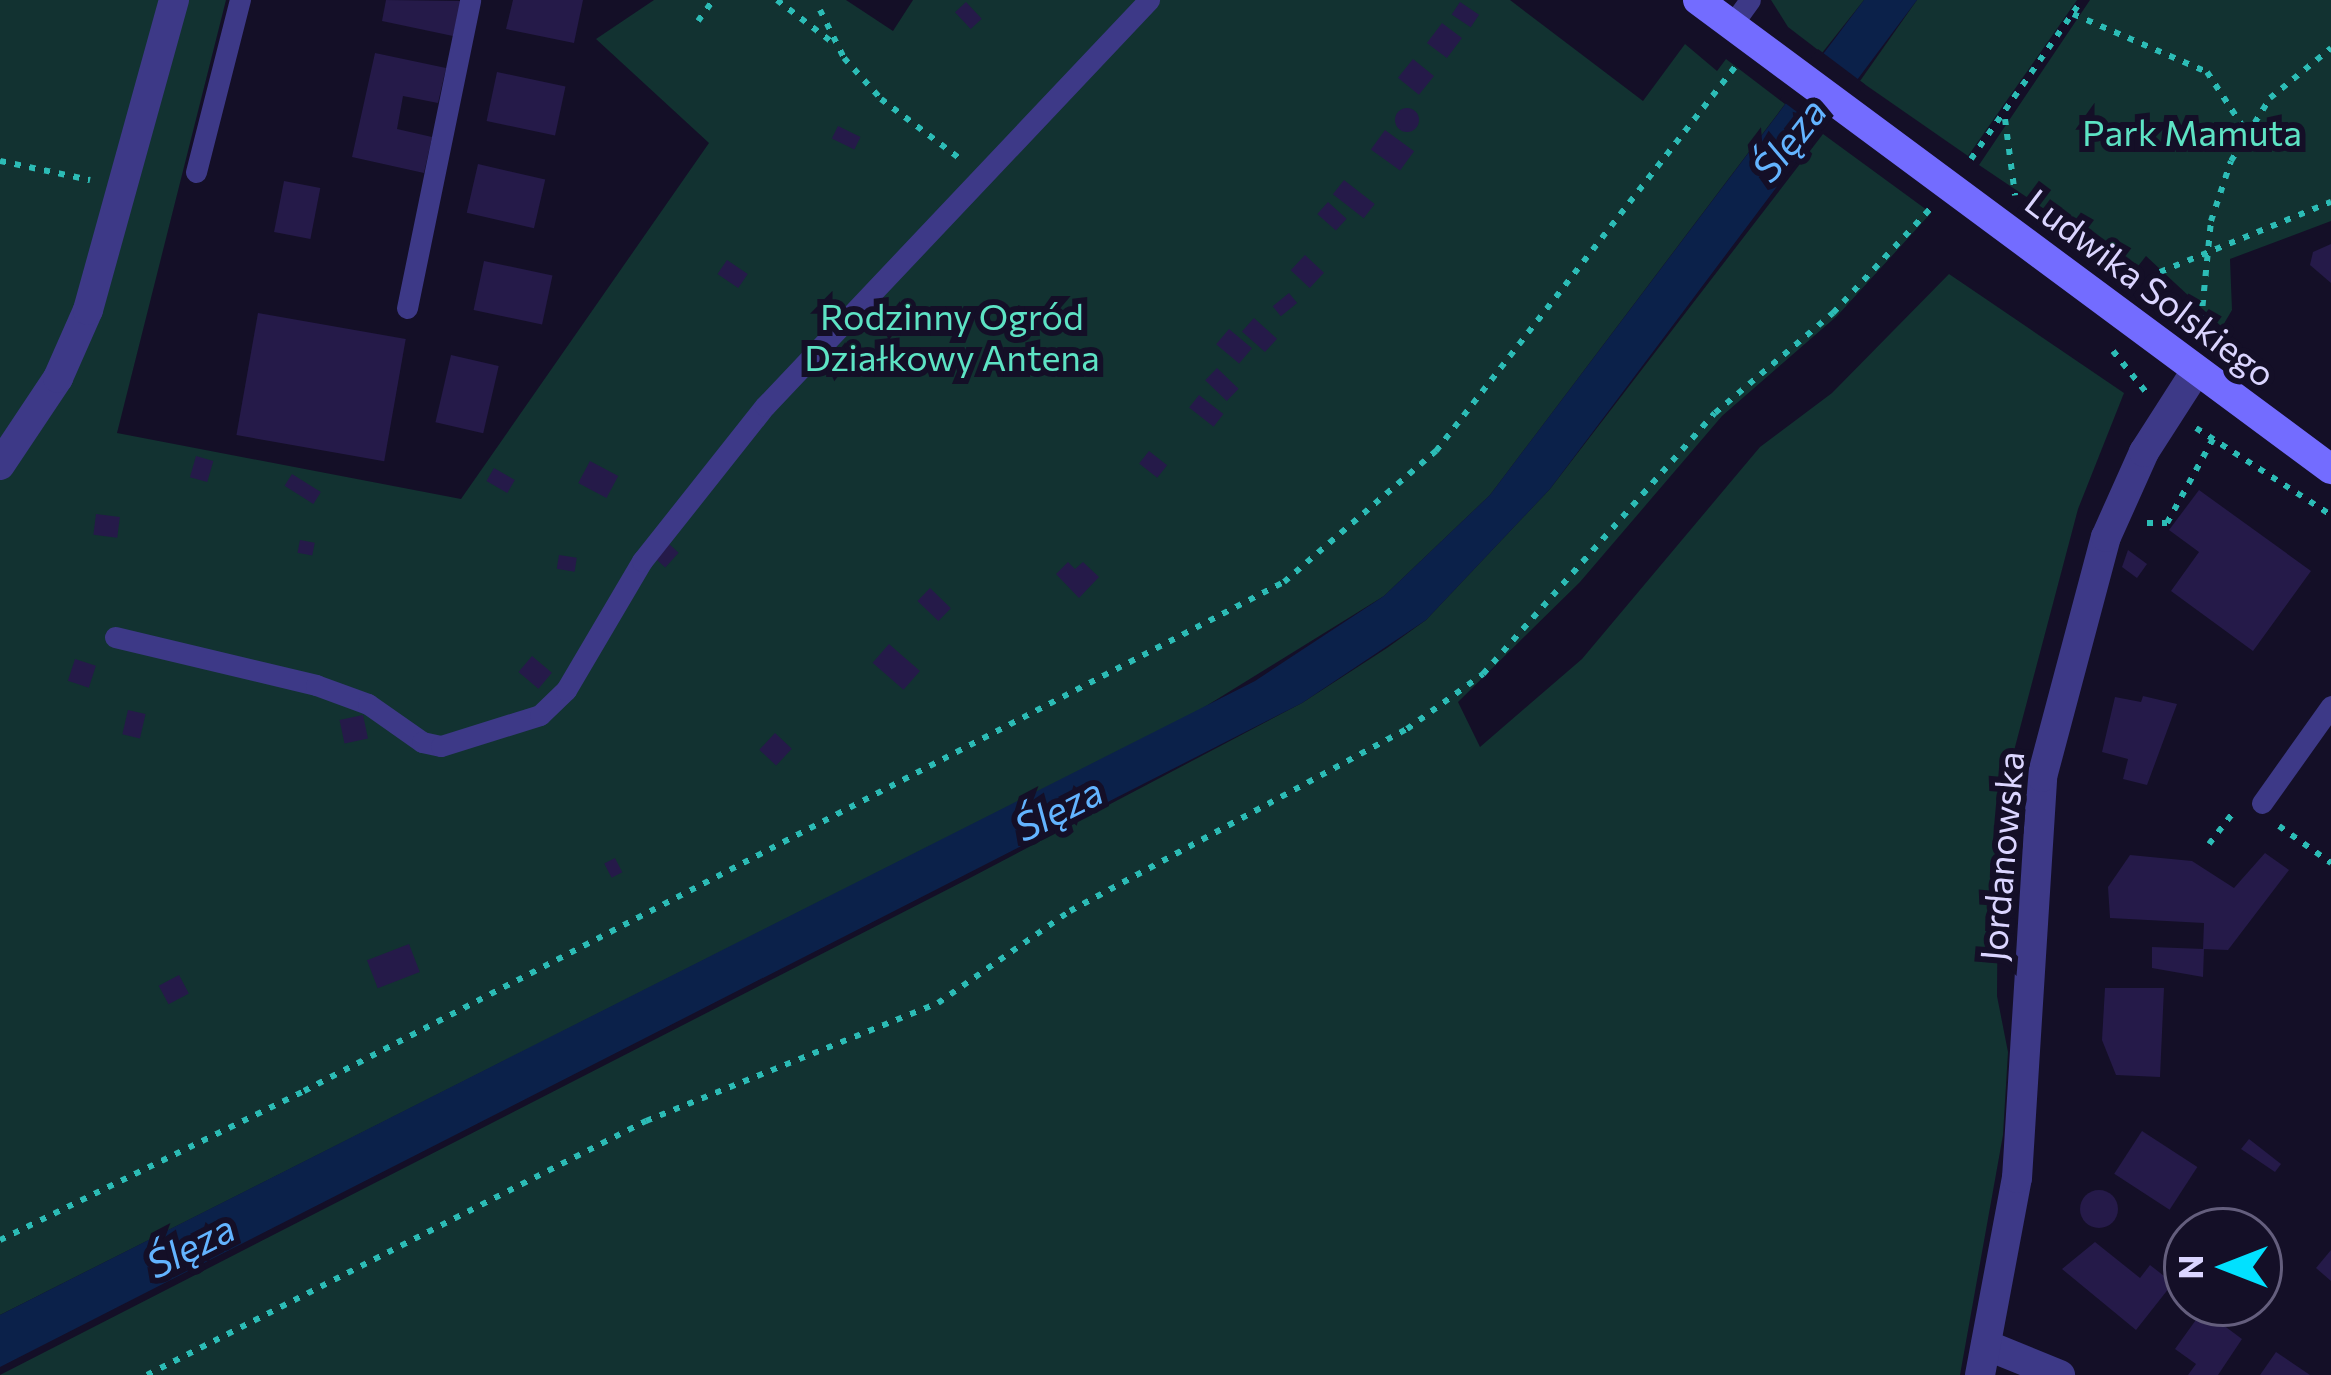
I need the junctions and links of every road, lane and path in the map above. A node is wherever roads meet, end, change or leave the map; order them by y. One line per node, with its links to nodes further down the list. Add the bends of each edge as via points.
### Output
1 (174, 0): 23 (street)
2 (240, 0): 21 (lane)
3 (470, 0): 28 (lane)
4 (713, 0): 12 (path)
5 (777, 0): 14 (path)
6 (1149, 0): 22 (lane)
7 (1698, 0): 13 (main road, Ludwika Solskiego)
8 (1750, 0): 13 (lane)
9 (2082, 0): 11 (path)
10 (820, 10): 14 (path)
11 (2073, 14): 17 (path); 18 (path, via 2207,72)
12 (698, 21)
13 (1731, 26): 31 (main road, Ludwika Solskiego)
14 (836, 45): 22 (path, via 881,99)
15 (2331, 48): 18 (path, via 2270,98)
16 (1739, 62): 43 (path, via 1436,451 1284,582 304,1091)
17 (2005, 115): 20 (path); 24 (path)
18 (2247, 133): 27 (path, via 2210,221)
19 (0, 161): 23 (path)
20 (1966, 165)
21 (196, 172)
22 (980, 175): 40 (lane, via 765,406 642,561 566,690 540,715 441,746 316,685)
23 (126, 188): 36 (street, via 58,378)
24 (2015, 197)
25 (2331, 202): 27 (path)
26 (1933, 206): 45 (path, via 1833,313 1715,413 1483,674 1407,729 1070,911 938,1003 646,1121)
27 (2206, 254): 29 (path); 29 (path, via 2159,272 2146,288)
28 (406, 308)
29 (2201, 321): 32 (path)
30 (2105, 342): 33 (path)
31 (2196, 371): 37 (main road, Ludwika Solskiego); 44 (street, Jordanowska, via 2144,452 2106,537 2042,777 2017,1178)
32 (2266, 375)
33 (2155, 398)
34 (2185, 420): 35 (path)
35 (2213, 439): 38 (path); 39 (path, via 2167,523)
36 (0, 465)
37 (2331, 469)
38 (2331, 515)
39 (2132, 529)
40 (115, 637)
41 (2331, 706): 42 (lane)
42 (2262, 803)
43 (0, 1240)
44 (1983, 1360): 46 (street)
45 (147, 1375)
46 (2060, 1375)

